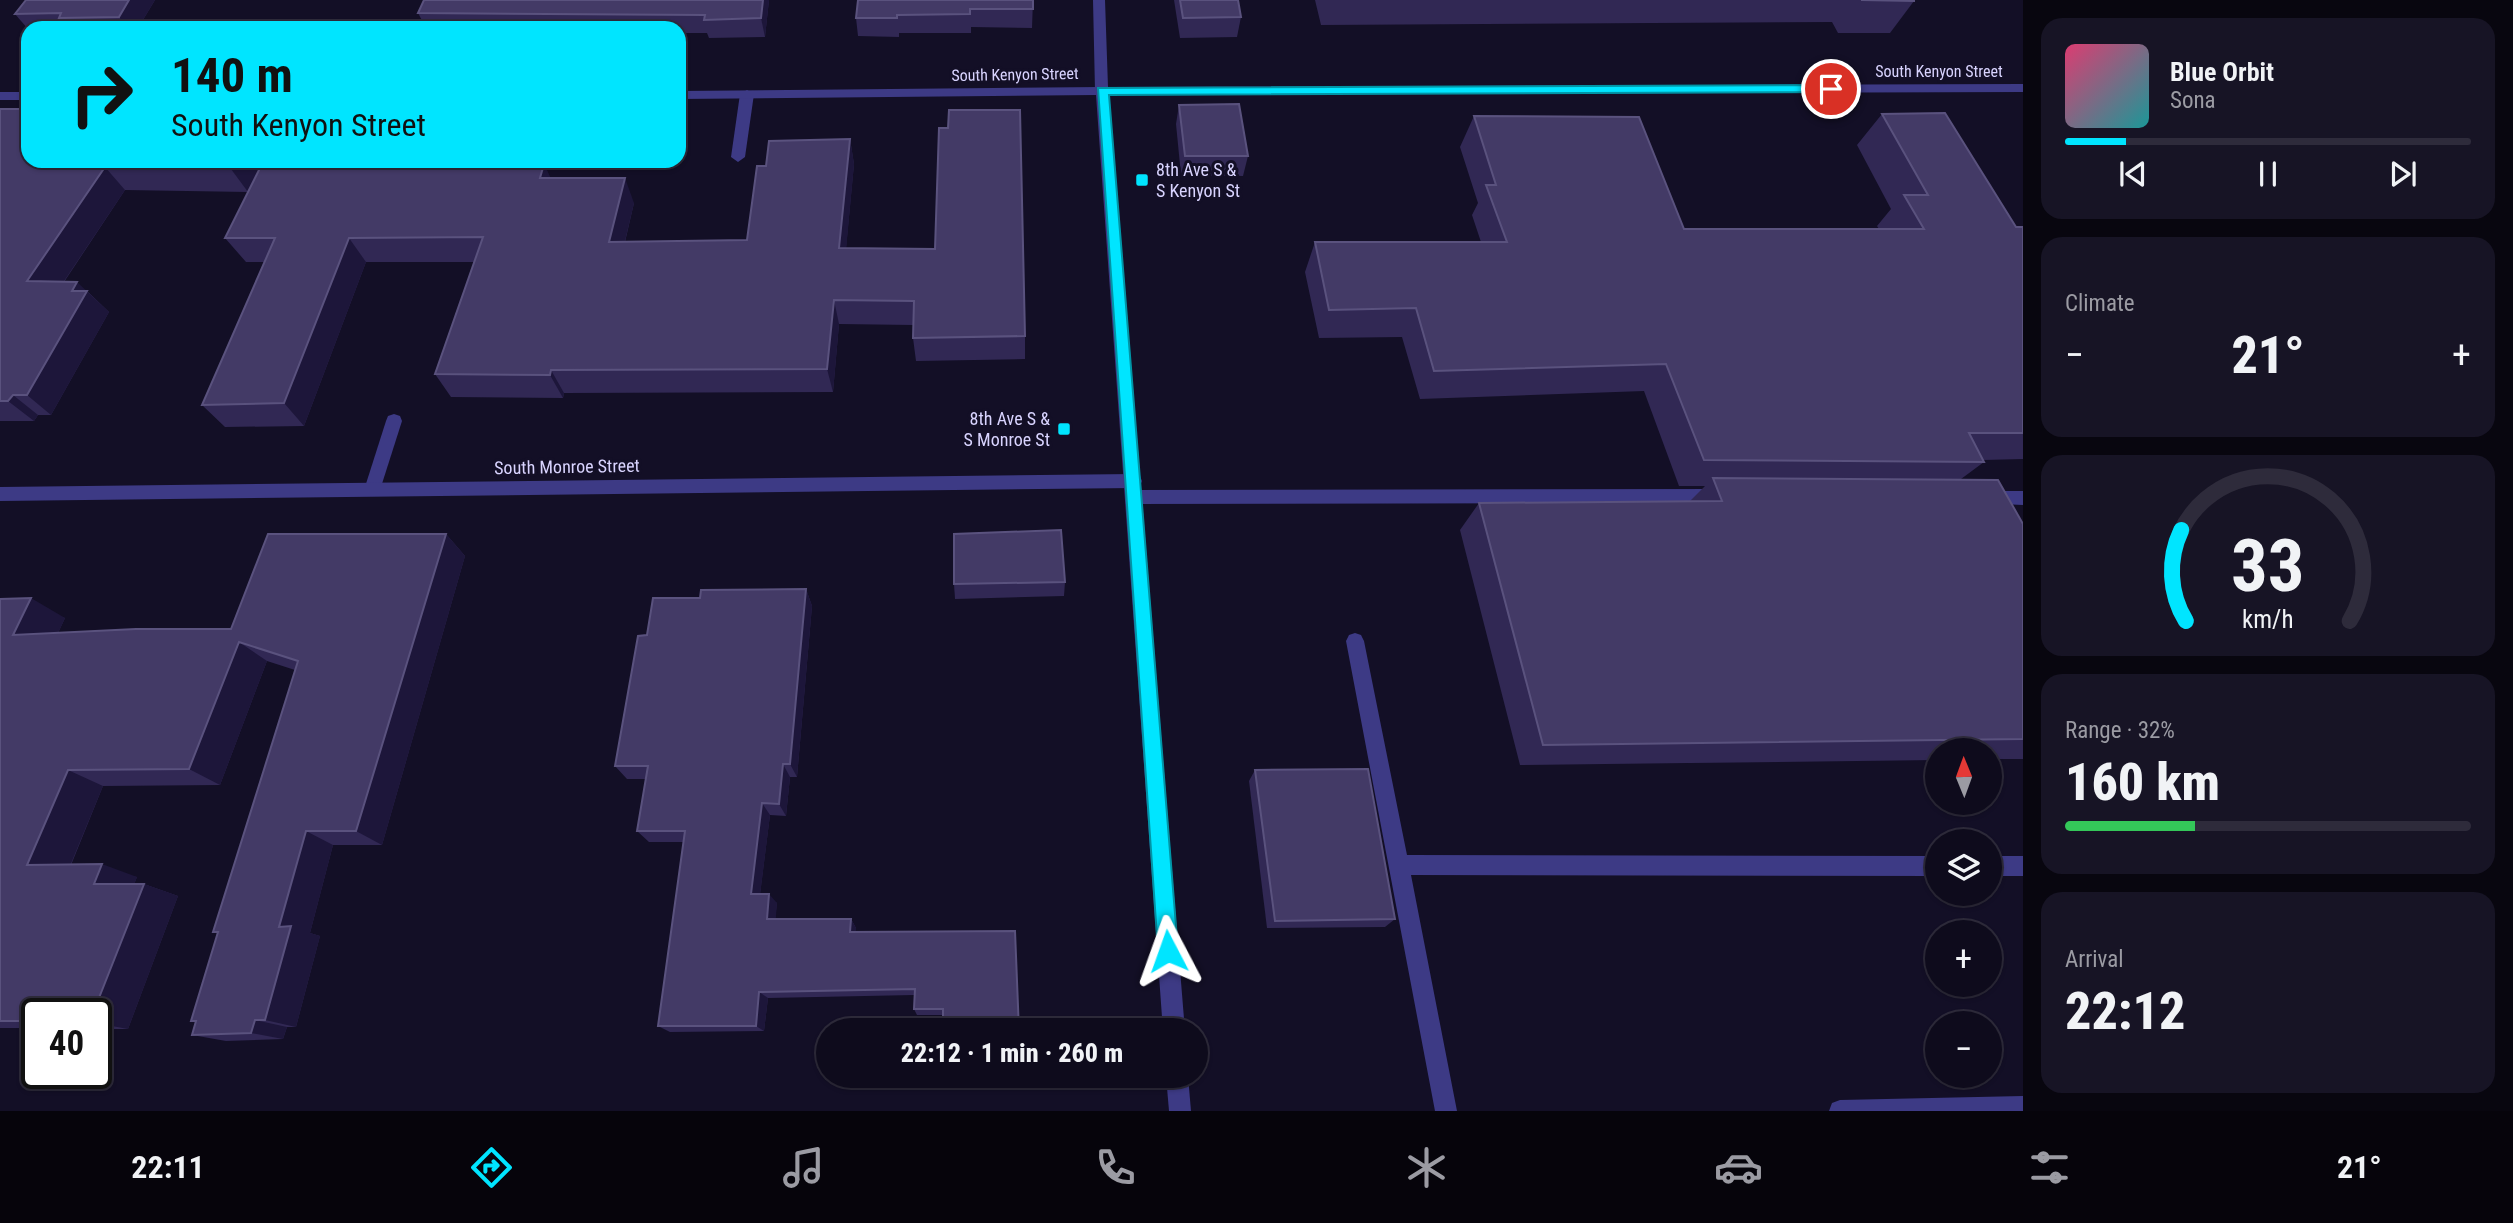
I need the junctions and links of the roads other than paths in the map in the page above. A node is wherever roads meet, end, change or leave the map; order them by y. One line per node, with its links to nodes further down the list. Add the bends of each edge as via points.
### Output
1 (1098, 0): 3 (street)
2 (2023, 88): 3 (street, South Kenyon Street)
3 (1102, 91): 4 (street, South Kenyon Street); 10 (street)
4 (747, 94): 5 (street, South Kenyon Street); 8 (street)
5 (686, 95)
6 (0, 96): 7 (street)
7 (21, 96)
8 (738, 157)
9 (394, 421): 11 (street)
10 (1134, 489): 11 (street, South Monroe Street); 13 (street, South Monroe Street); 21 (street)
11 (372, 490): 12 (street, South Monroe Street)
12 (0, 494)
13 (1736, 496)
14 (1968, 498): 15 (street)
15 (2023, 498)
16 (1355, 641): 17 (street)
17 (1399, 865): 18 (street); 25 (street)
18 (1925, 866)
19 (2002, 866): 20 (street)
20 (2023, 866)
21 (1173, 1018)
22 (1178, 1088): 24 (street)
23 (2023, 1107): 26 (street)
24 (1180, 1111)
25 (1446, 1111)
26 (1840, 1111)

